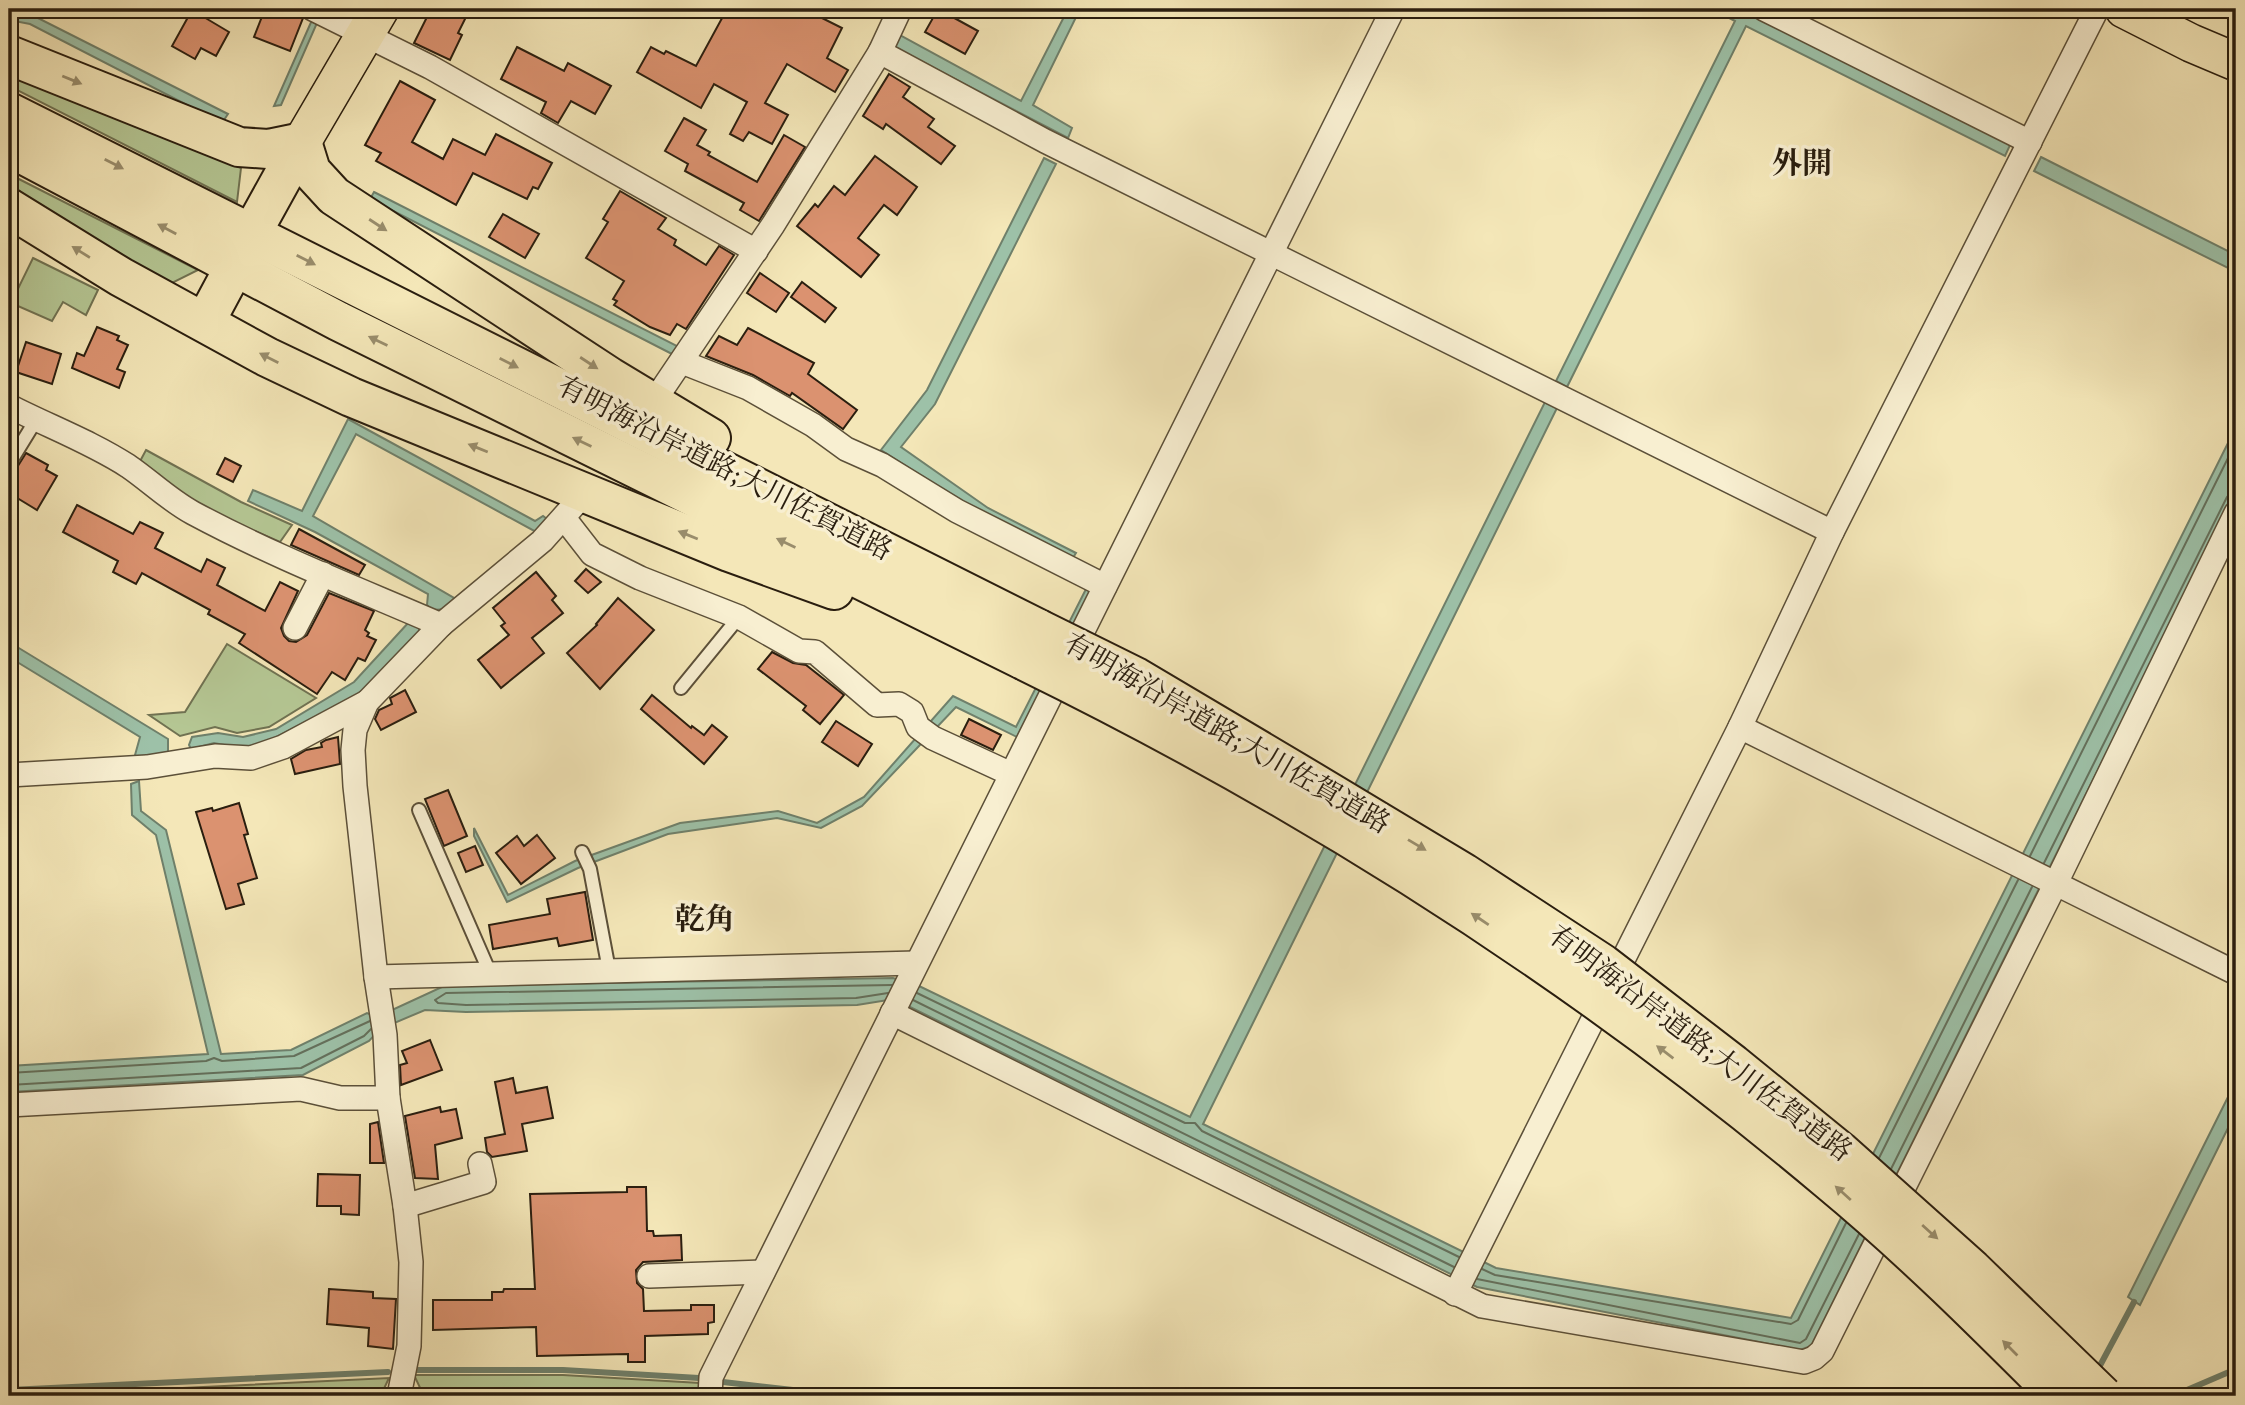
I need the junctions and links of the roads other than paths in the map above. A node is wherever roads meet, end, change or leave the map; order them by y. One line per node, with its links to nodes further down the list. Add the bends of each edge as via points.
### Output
1 (900, 9): 8 (street)
2 (1393, 9): 18 (street)
3 (1764, 9): 13 (street)
4 (2097, 9): 13 (street)
5 (2124, 9): 10 (main road)
6 (324, 11): 7 (street)
7 (372, 22): 12 (main road); 17 (street, via 466,87)
8 (880, 51): 17 (street); 18 (street, via 1045,141)
9 (9, 55): 12 (highway, one-way to 12, via 239,147 268,149)
10 (2236, 62)
11 (9, 111): 16 (highway, one-way to 16)
12 (302, 142): 16 (highway); 29 (highway, one-way to 29, via 311,171 334,196 785,488)
13 (2030, 142): 26 (street)
14 (9, 148): 16 (highway, one-way to 14)
15 (9, 208): 19 (highway, one-way to 15)
16 (240, 247): 19 (highway); 29 (highway, 有明海沿岸道路;大川佐賀道路, one-way to 29); 33 (highway, 有明海沿岸道路;大川佐賀道路, one-way to 16, via 338,321)
17 (756, 251): 20 (street)
18 (1269, 253): 26 (street); 28 (street)
19 (205, 322): 33 (highway, one-way to 19, via 705,542 351,397 267,358)
20 (682, 362): 21 (street); 28 (street, via 748,388 957,511)
21 (661, 391)
22 (9, 406): 23 (street)
23 (36, 420): 24 (lane); 27 (street, via 120,461 192,513)
24 (9, 464)
25 (2236, 513): 42 (street)
26 (1832, 531): 37 (street)
27 (323, 574): 31 (street); 32 (street)
28 (1105, 586): 38 (street)
29 (984, 601): 34 (highway, 有明海沿岸道路;大川佐賀道路)
30 (739, 617): 31 (street, via 592,554 570,511 542,541); 35 (lane); 38 (street, via 799,651 815,652 877,705 899,704 912,712 925,732)
31 (441, 625): 36 (street)
32 (295, 628)
33 (983, 641): 34 (highway, 有明海沿岸道路;大川佐賀道路)
34 (1031, 644): 58 (highway, 有明海沿岸道路;大川佐賀道路, one-way to 34, bridge, via 1954,1292 1830,1181 1583,989 1449,898); 59 (highway, 有明海沿岸道路;大川佐賀道路, one-way to 59, bridge, via 1136,677 1464,873 1603,964 1840,1151 1972,1269)
35 (681, 688)
36 (367, 702): 39 (street, via 283,747 251,758 215,756 147,767); 47 (street, via 355,730 353,750)
37 (1740, 727): 42 (street); 55 (street)
38 (1011, 774): 44 (street)
39 (9, 775)
40 (419, 810): 45 (lane)
41 (582, 852): 43 (lane, via 590,869)
42 (2056, 883): 46 (street); 55 (street, via 1822,1351 1814,1358 1804,1362 1496,1309)
43 (609, 970): 44 (street); 45 (street)
44 (913, 970): 48 (street)
45 (490, 973): 47 (street)
46 (2236, 973)
47 (376, 977): 49 (street)
48 (893, 1011): 53 (street); 55 (street)
49 (388, 1098): 50 (street, via 340,1098 301,1089); 52 (street)
50 (9, 1105)
51 (480, 1164): 52 (street, via 484,1182)
52 (405, 1206): 56 (street, via 411,1262 409,1346)
53 (763, 1272): 54 (street); 57 (street, via 711,1377)
54 (649, 1276)
55 (1455, 1294)
56 (399, 1396)
57 (710, 1396)
58 (2058, 1396)
59 (2103, 1396)

